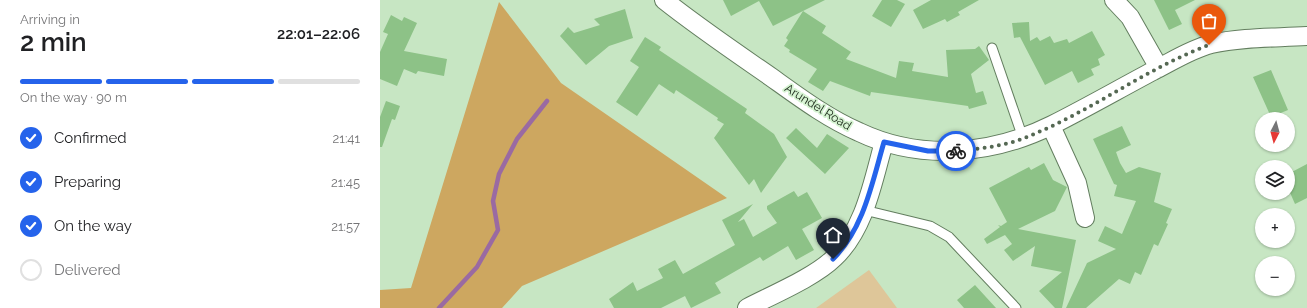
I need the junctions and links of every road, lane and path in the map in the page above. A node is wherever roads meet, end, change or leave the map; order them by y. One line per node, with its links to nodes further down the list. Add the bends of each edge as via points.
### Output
1 (664, 0): 8 (street, Arundel Road, via 703,30 830,117 859,133)
2 (1114, 0): 5 (street, via 1130,17)
3 (1307, 36): 5 (street, Arundel Road, via 1223,42 1194,50)
4 (992, 48): 7 (lane)
5 (1159, 68): 6 (street, Arundel Road)
6 (1051, 126): 7 (street, Arundel Road); 10 (street, via 1078,183)
7 (1023, 138): 8 (street, Arundel Road, via 955,152 928,151)
8 (884, 142): 9 (street)
9 (864, 210): 11 (street, via 841,251 823,268); 12 (lane, via 930,226 949,237)
10 (1085, 218)
11 (747, 308)
12 (1016, 308)

